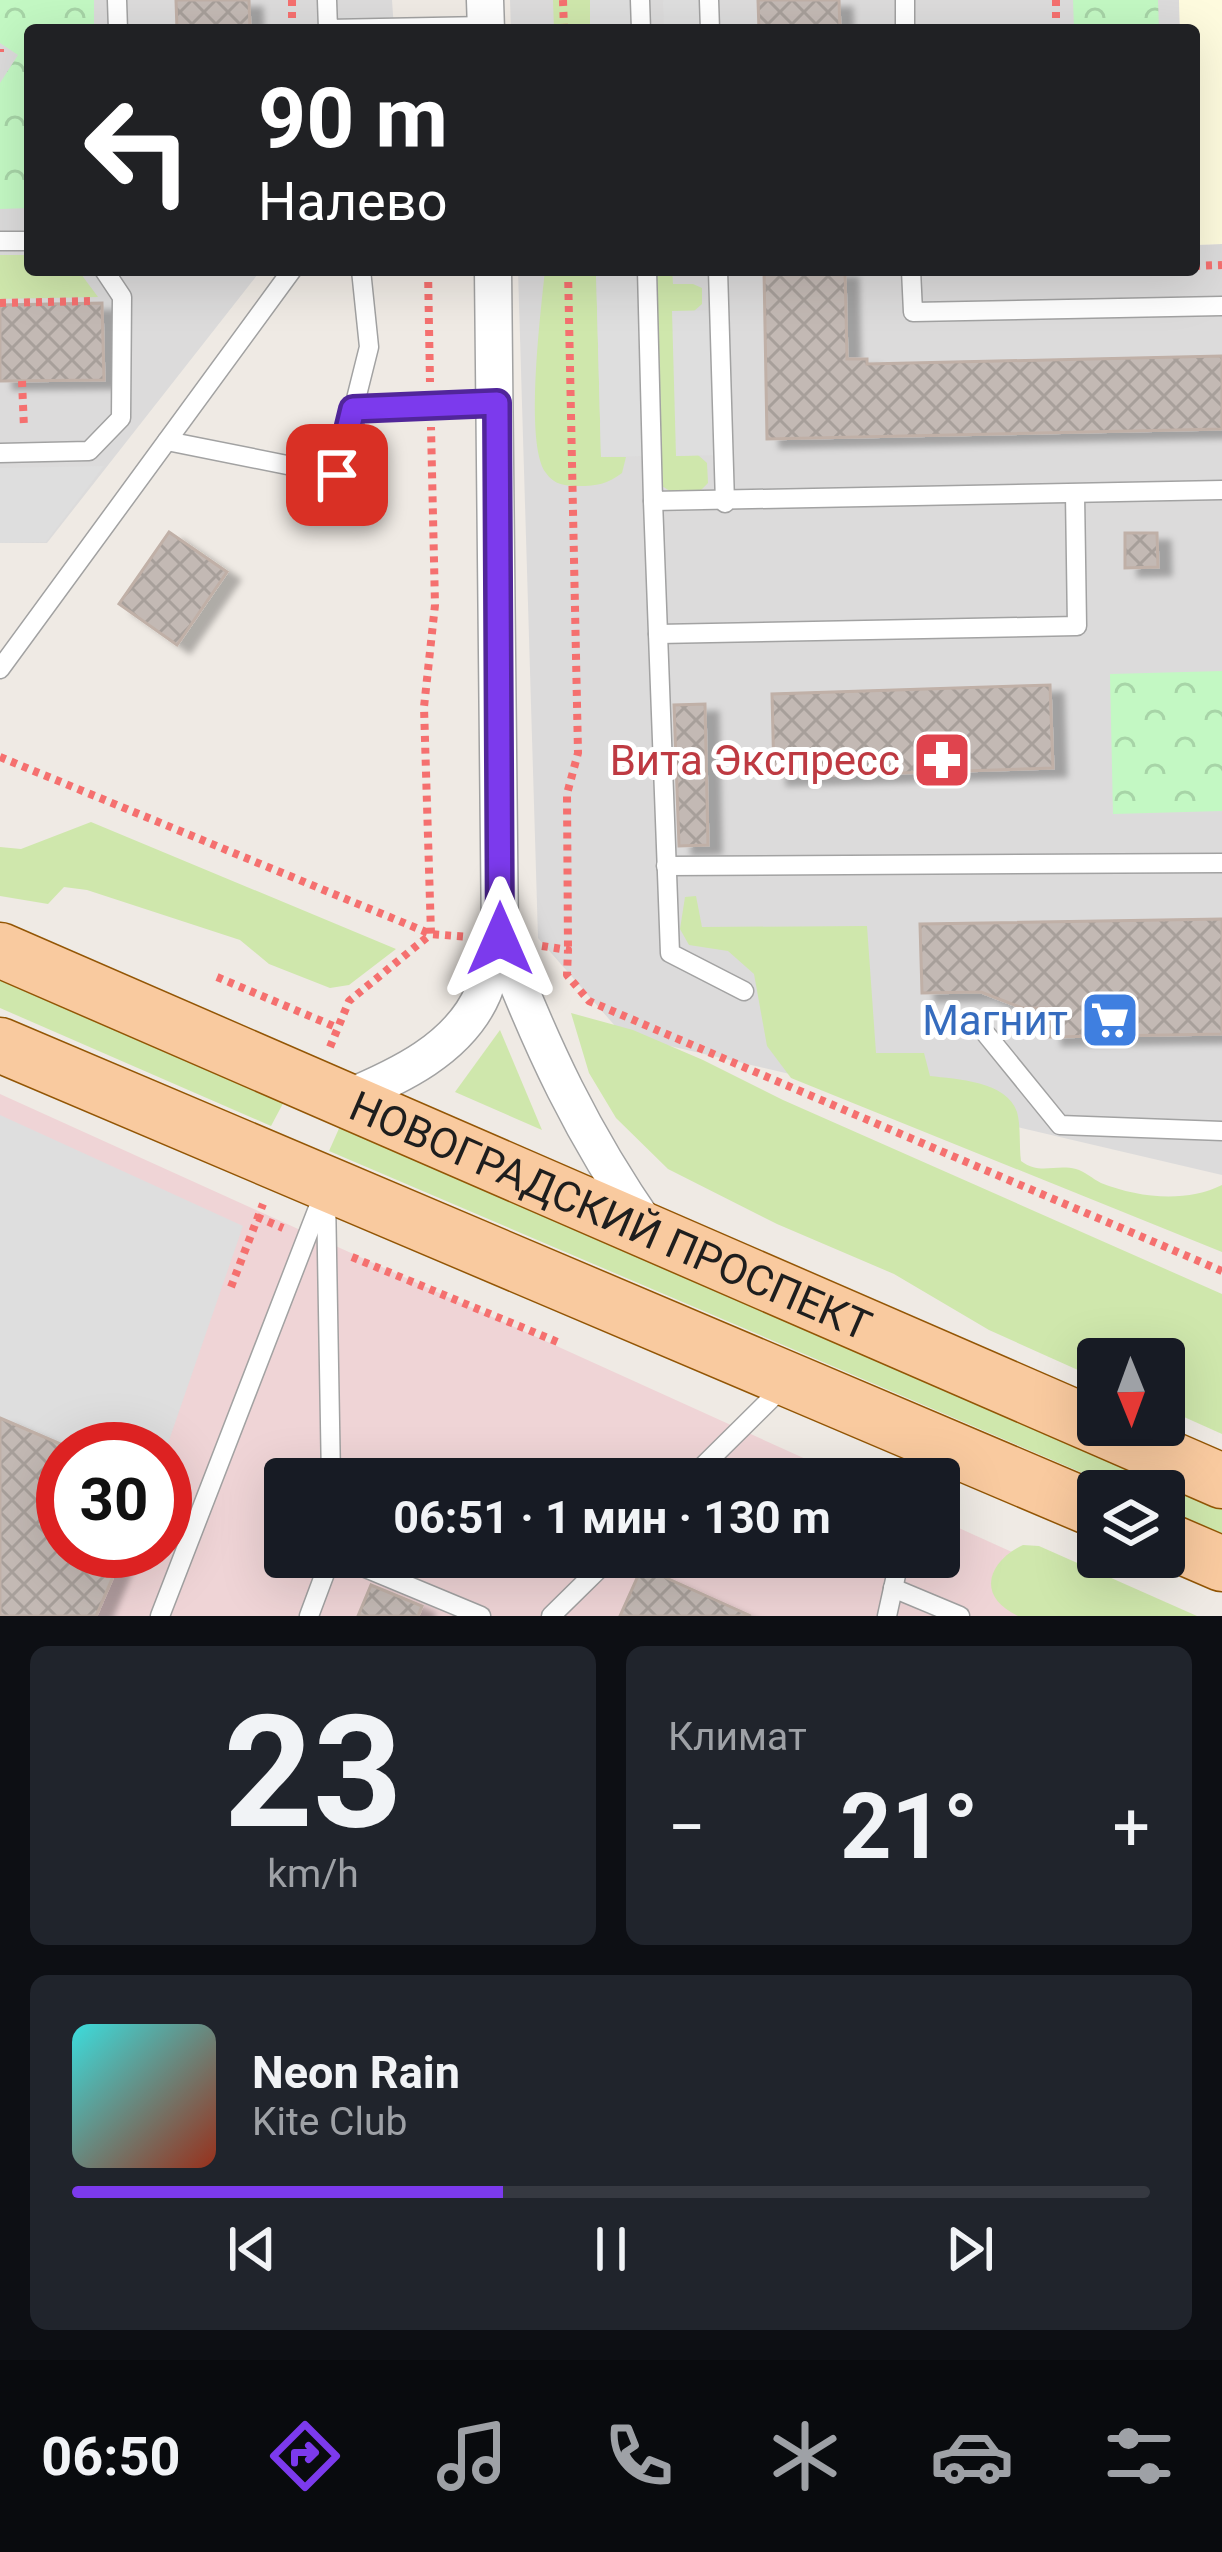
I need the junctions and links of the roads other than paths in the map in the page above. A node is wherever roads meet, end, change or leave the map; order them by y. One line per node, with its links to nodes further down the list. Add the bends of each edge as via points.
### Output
1 (485, 19): 2 (lane)
2 (406, 24)
3 (108, 276): 14 (lane, via 122,297 122,418 89,451)
4 (288, 276): 13 (lane)
5 (362, 276): 12 (lane, via 369,347)
6 (493, 276): 11 (street)
7 (647, 276): 17 (lane)
8 (718, 276): 18 (lane)
9 (911, 276): 10 (lane, via 913,312)
10 (1222, 307)
11 (497, 403): 12 (lane); 23 (street)
12 (353, 409): 13 (lane, via 337,475)
13 (166, 441): 20 (lane)
14 (0, 453)
15 (1222, 490): 16 (lane)
16 (1075, 494): 18 (lane); 19 (lane, via 1077,626)
17 (653, 501): 18 (lane); 19 (lane)
18 (725, 502)
19 (658, 634): 22 (lane)
20 (0, 669)
21 (1222, 863): 22 (lane)
22 (666, 866): 25 (lane, via 670,953)
23 (500, 939): 28 (street, via 481,997 446,1044 399,1077); 31 (street, via 561,1085)
24 (0, 950): 28 (main road, НОВОГРАДСКИЙ ПРОСПЕКТ)
25 (743, 991)
26 (986, 1034): 29 (lane, via 1060,1125)
27 (0, 1045): 30 (main road, НОВОГРАДСКИЙ ПРОСПЕКТ)
28 (329, 1092): 31 (main road, НОВОГРАДСКИЙ ПРОСПЕКТ)
29 (1222, 1131)
30 (303, 1176): 32 (main road, НОВОГРАДСКИЙ ПРОСПЕКТ); 33 (lane, via 327,1246); 46 (lane, via 306,1238)
31 (651, 1233): 37 (main road, НОВОГРАДСКИЙ ПРОСПЕКТ)
32 (790, 1380): 34 (lane); 35 (main road, НОВОГРАДСКИЙ ПРОСПЕКТ)
33 (331, 1458)
34 (711, 1458)
35 (921, 1458)
36 (960, 1470): 38 (main road, НОВОГРАДСКИЙ ПРОСПЕКТ)
37 (1222, 1481)
38 (1077, 1505)
39 (1185, 1548): 40 (main road)
40 (1222, 1564)
41 (326, 1578): 47 (lane)
42 (387, 1578): 48 (lane)
43 (590, 1578): 49 (lane)
44 (895, 1578): 45 (lane)
45 (893, 1588): 50 (lane); 51 (lane)
46 (160, 1616)
47 (309, 1616)
48 (481, 1616)
49 (551, 1616)
50 (887, 1616)
51 (960, 1616)

